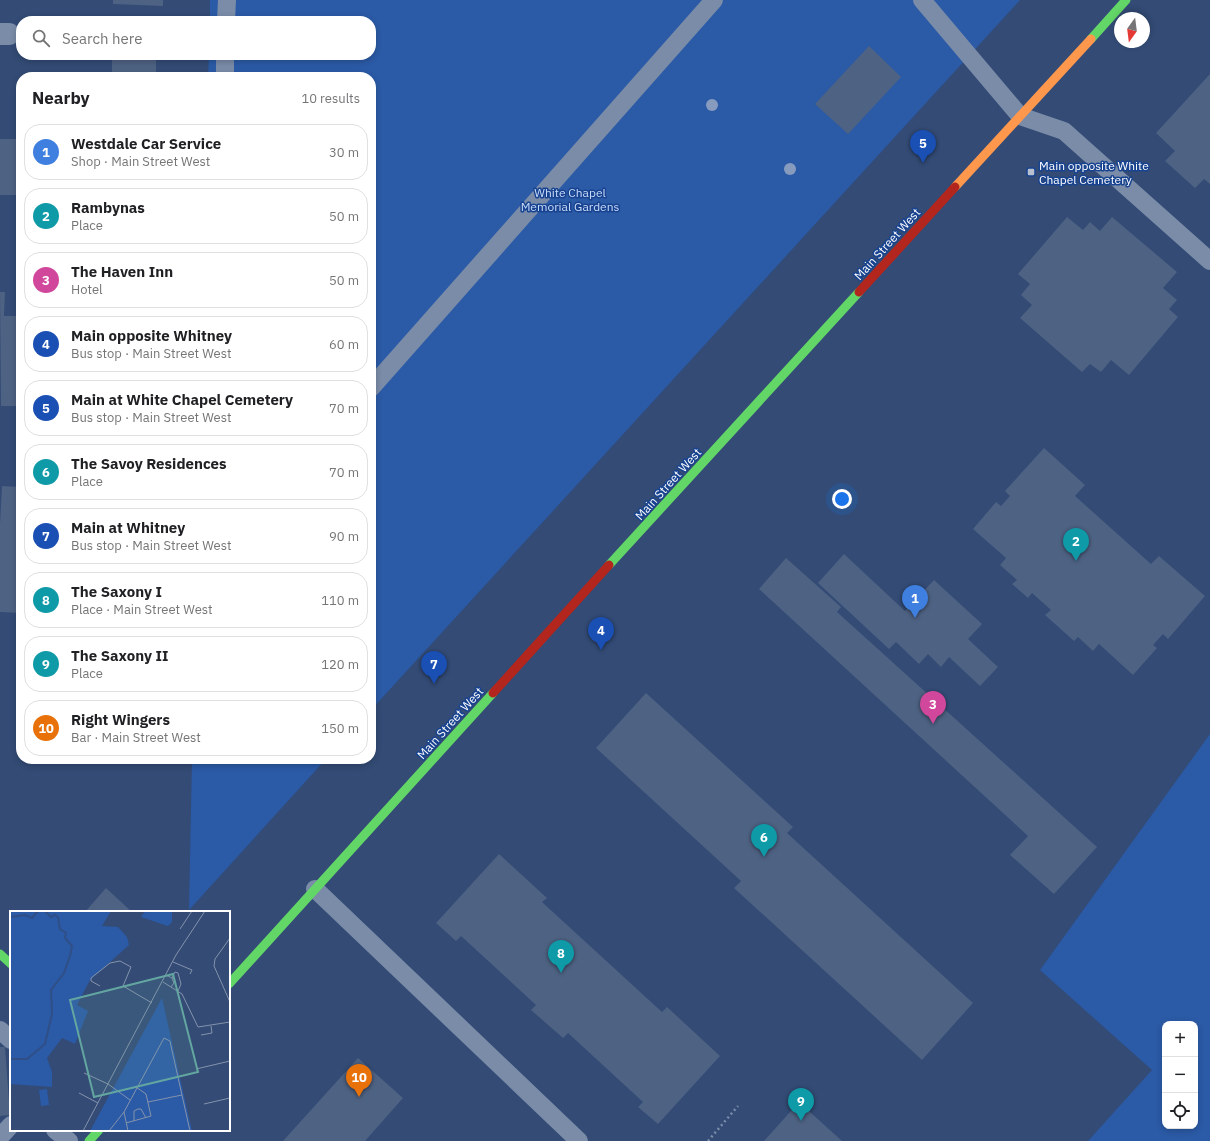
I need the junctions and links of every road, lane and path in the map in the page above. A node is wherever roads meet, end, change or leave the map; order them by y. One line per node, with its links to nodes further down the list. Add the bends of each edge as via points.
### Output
1 (227, 0): 5 (lane)
2 (714, 0): 10 (lane)
3 (922, 0): 8 (lane)
4 (1126, 0): 8 (main road, Main Street West)
5 (226, 16)
6 (225, 60): 7 (lane)
7 (225, 72)
8 (1020, 116): 9 (lane, via 1064,131); 11 (main road, Main Street West)
9 (1210, 261)
10 (376, 382)
11 (315, 889): 14 (main road, Main Street West); 24 (lane)
12 (0, 954): 13 (main road)
13 (10, 963)
14 (230, 983)
15 (0, 1030): 16 (lane)
16 (10, 1039)
17 (738, 1106): 25 (path)
18 (10, 1126): 21 (lane)
19 (57, 1131): 22 (lane)
20 (98, 1131): 23 (main road)
21 (0, 1137)
22 (69, 1141)
23 (89, 1141)
24 (579, 1141)
25 (708, 1141)

